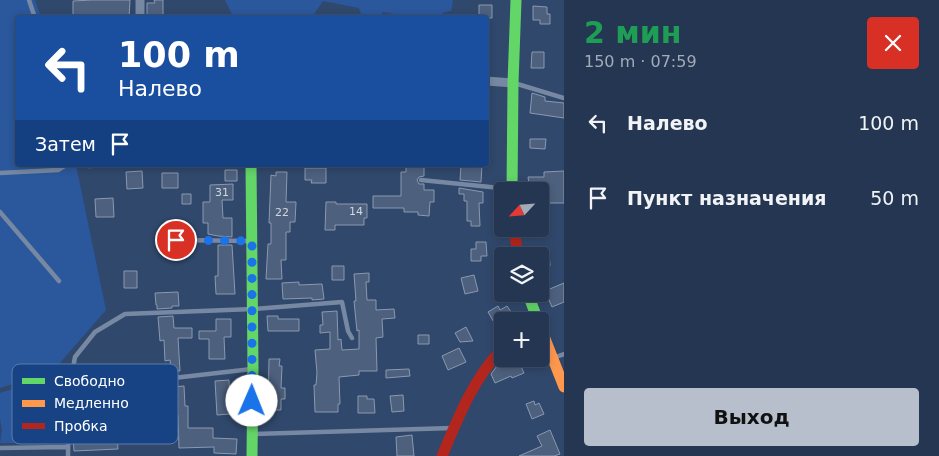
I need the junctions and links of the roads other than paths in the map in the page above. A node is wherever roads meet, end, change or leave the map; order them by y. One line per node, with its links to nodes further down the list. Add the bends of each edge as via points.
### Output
1 (29, 0): 4 (lane)
2 (140, 0): 5 (street)
3 (516, 0): 7 (street)
4 (34, 15)
5 (140, 15)
6 (489, 81): 7 (street)
7 (513, 83): 8 (lane); 13 (street)
8 (564, 98)
9 (63, 167): 11 (lane, via 58,170)
10 (251, 167): 17 (street)
11 (0, 173)
12 (421, 180): 14 (lane)
13 (512, 182)
14 (494, 188)
15 (0, 212): 18 (lane)
16 (176, 240): 17 (lane)
17 (252, 241): 19 (street)
18 (59, 281)
19 (253, 309): 20 (lane, via 342,302); 25 (lane, via 125,314 95,332 75,357); 26 (street)
20 (352, 338)
21 (549, 351): 24 (street)
22 (564, 354): 24 (lane)
23 (494, 359): 29 (street, via 484,371)
24 (552, 359): 28 (street)
25 (74, 364)
26 (253, 369): 27 (lane); 30 (street)
27 (178, 378)
28 (564, 387)
29 (454, 428): 30 (lane); 36 (street)
30 (252, 434): 35 (street)
31 (67, 444): 32 (lane)
32 (67, 447): 33 (lane); 34 (lane)
33 (0, 448)
34 (68, 456)
35 (252, 456)
36 (442, 456)

